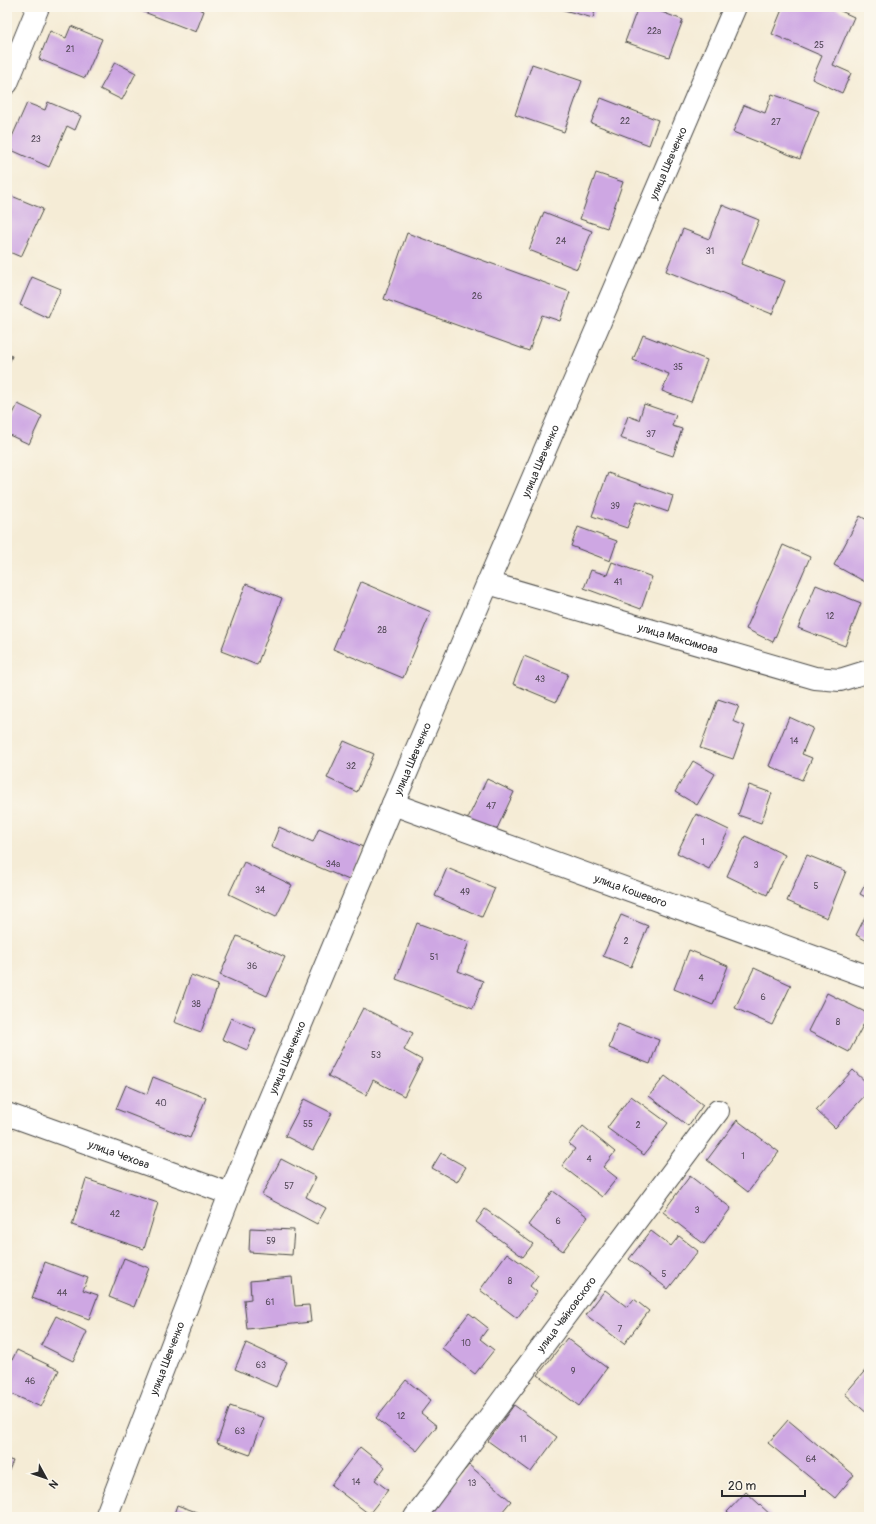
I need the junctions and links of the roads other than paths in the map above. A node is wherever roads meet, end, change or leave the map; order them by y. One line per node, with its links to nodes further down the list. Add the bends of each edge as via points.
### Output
1 (38, 7): 3 (street)
2 (735, 7): 4 (street, улица Шевченко)
3 (7, 83)
4 (488, 583): 5 (street, улица Максимова, via 815,678 840,680); 6 (street, улица Шевченко)
5 (869, 671)
6 (393, 804): 7 (street, улица Кошевого); 10 (street, улица Шевченко)
7 (869, 977)
8 (718, 1111): 12 (street, улица Чайковского)
9 (7, 1114): 10 (street, улица Чехова)
10 (230, 1194): 11 (street, улица Шевченко)
11 (106, 1517)
12 (415, 1517)

